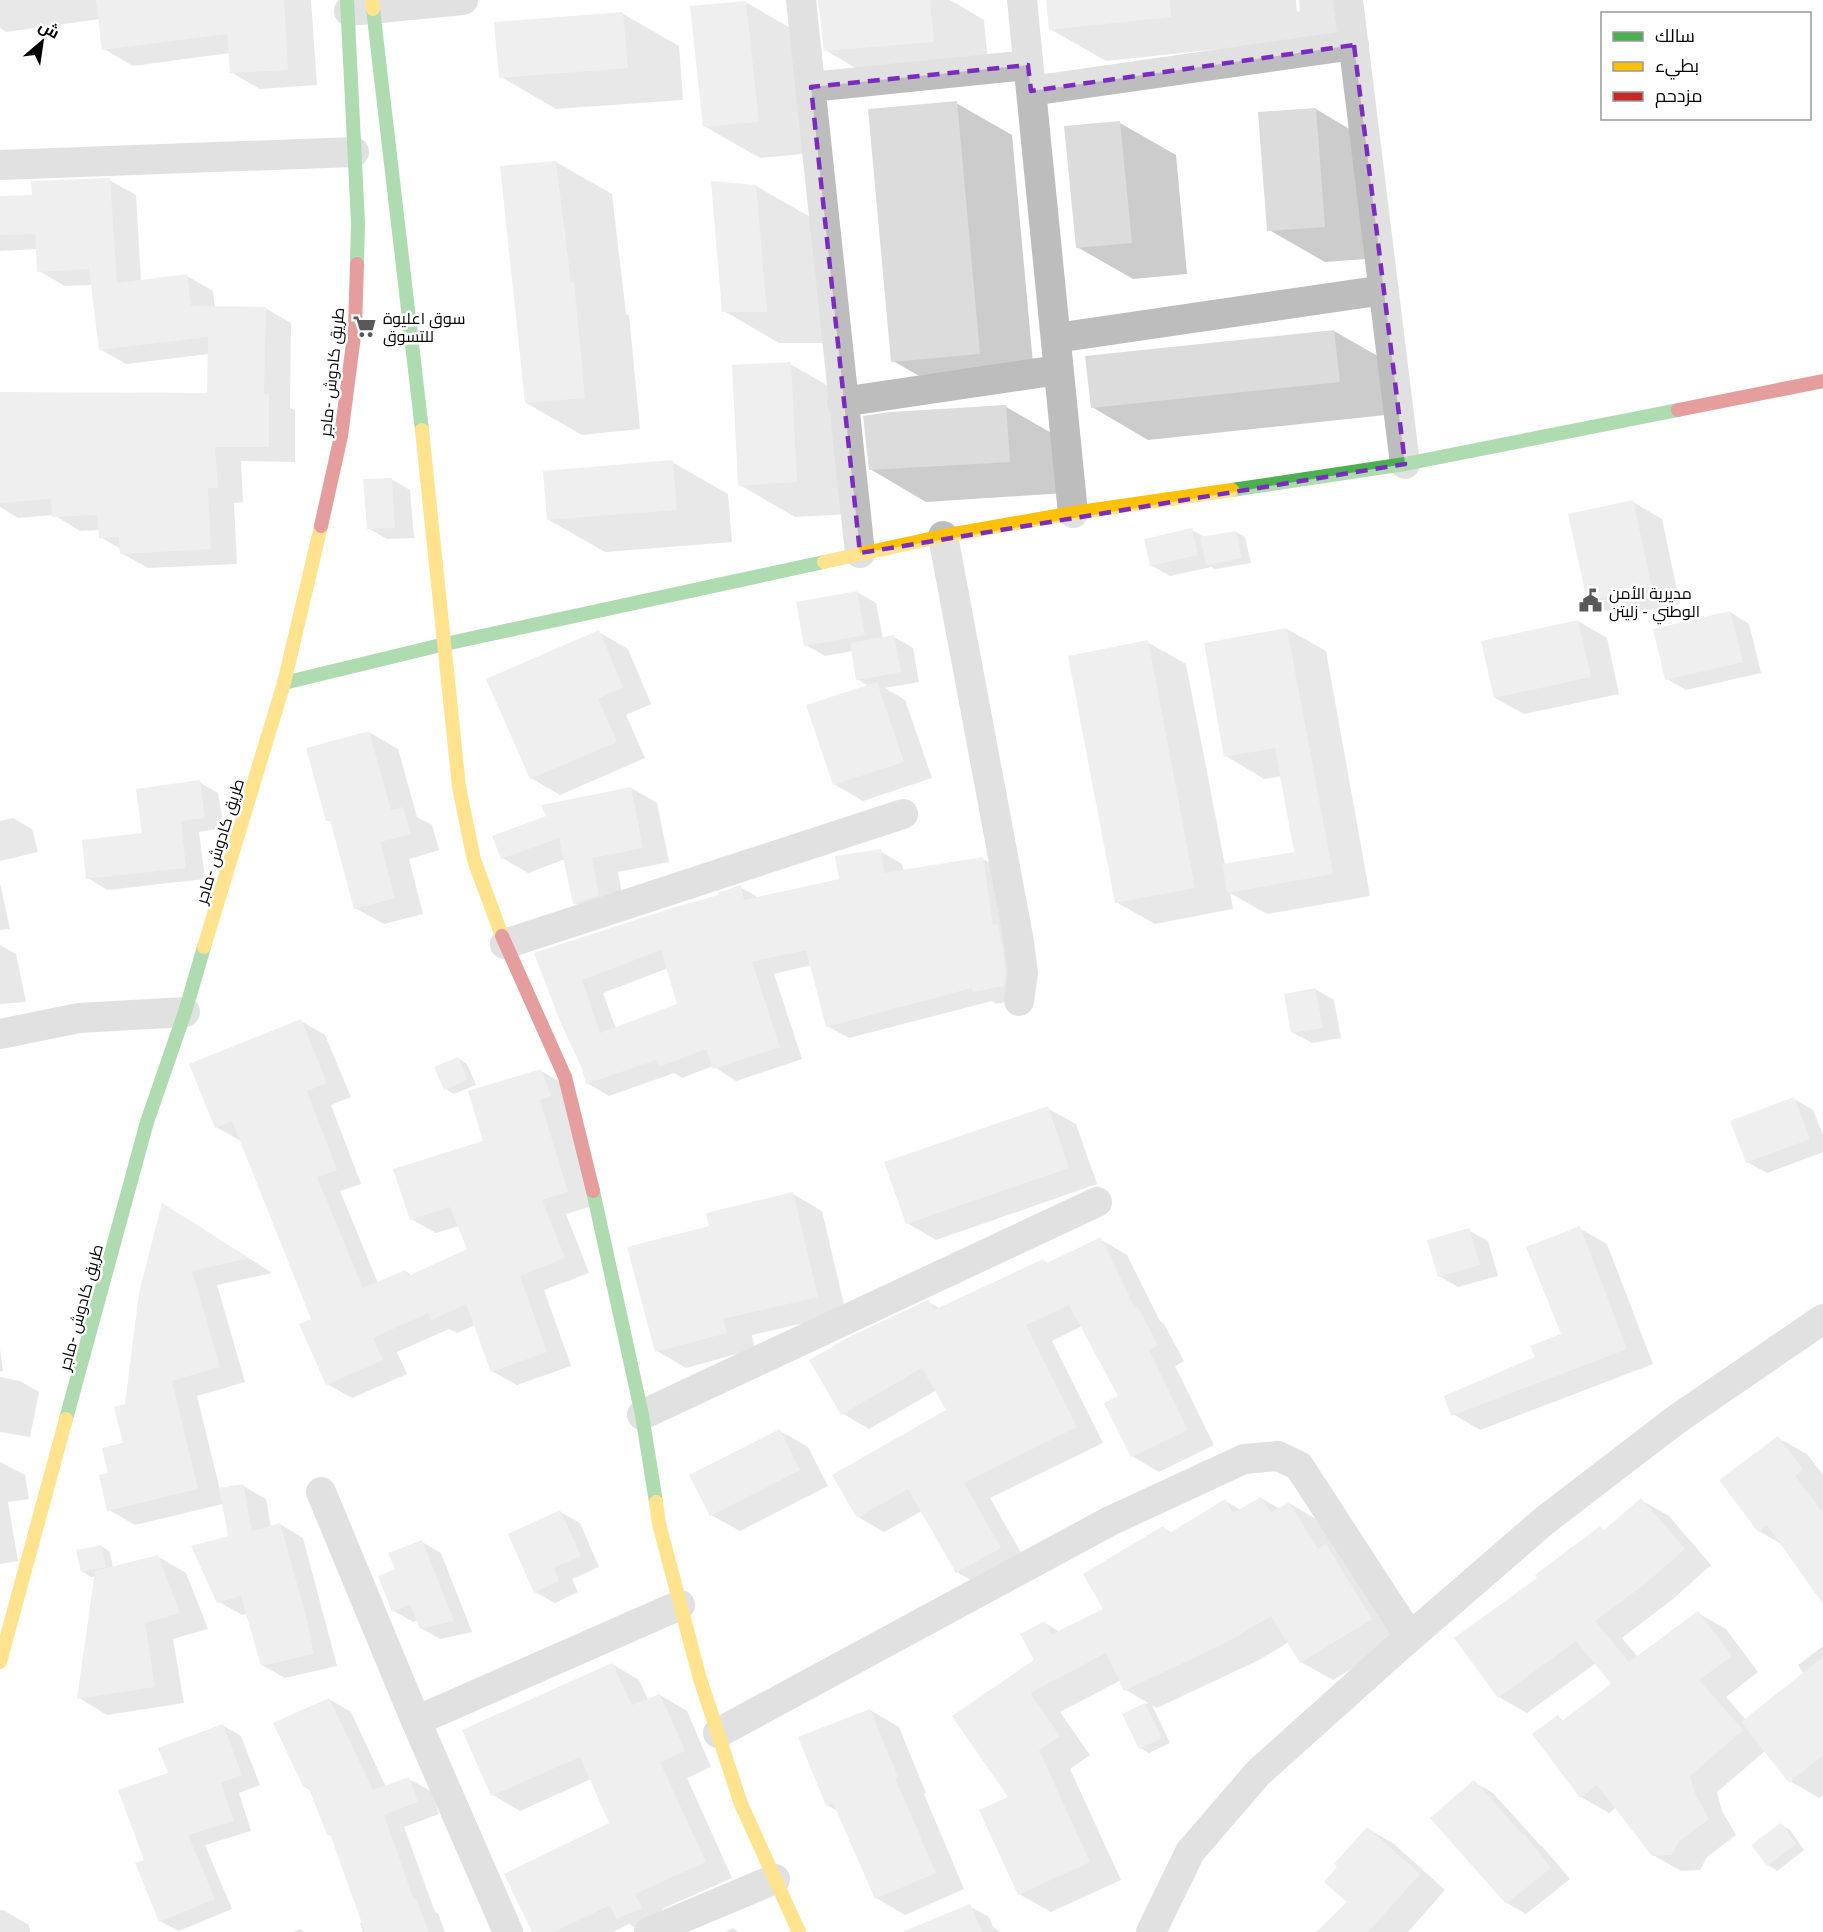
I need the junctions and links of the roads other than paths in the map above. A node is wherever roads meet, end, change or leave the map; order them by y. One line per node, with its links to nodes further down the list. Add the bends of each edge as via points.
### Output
1 (463, 0): 5 (street)
2 (801, 0): 8 (street)
3 (1022, 0): 7 (street)
4 (1348, 0): 6 (street)
5 (360, 5): 9 (main road, طريق كادوش -ماجر); 20 (main road)
6 (1354, 45): 7 (street); 11 (street)
7 (1030, 78): 8 (street); 12 (street)
8 (811, 87): 15 (street)
9 (354, 152): 10 (street); 21 (main road, طريق كادوش -ماجر, via 358,223 355,328 342,436)
10 (0, 165)
11 (1384, 290): 12 (street); 16 (street)
12 (1056, 338): 13 (street)
13 (1058, 370): 15 (street); 17 (street)
14 (1823, 381): 16 (main road)
15 (842, 402): 19 (street)
16 (1405, 464): 17 (main road)
17 (1073, 513): 18 (main road)
18 (943, 536): 19 (main road); 24 (street, via 1019,942 1023,973)
19 (860, 553): 20 (main road)
20 (445, 644): 21 (main road); 23 (main road, via 459,787 472,849)
21 (284, 683): 25 (main road, طريق كادوش -ماجر)
22 (903, 814): 23 (street)
23 (505, 944): 29 (main road, via 565,1077)
24 (1019, 1001)
25 (185, 1012): 26 (street, via 79,1018); 33 (main road, طريق كادوش -ماجر, via 147,1122)
26 (0, 1034)
27 (1097, 1202): 29 (street)
28 (1823, 1319): 32 (street, via 1677,1419 1553,1513)
29 (642, 1415): 31 (main road, via 659,1524)
30 (321, 1492): 34 (street)
31 (681, 1605): 34 (street); 35 (main road)
32 (1410, 1637): 35 (street, via 1299,1466 1278,1456 1244,1459 1110,1521); 40 (street, via 1258,1773 1190,1852)
33 (0, 1662)
34 (416, 1721): 37 (street)
35 (718, 1733): 36 (main road, via 741,1804)
36 (775, 1879): 38 (street); 39 (main road)
37 (508, 1932)
38 (649, 1932)
39 (800, 1932)
40 (1151, 1932)

